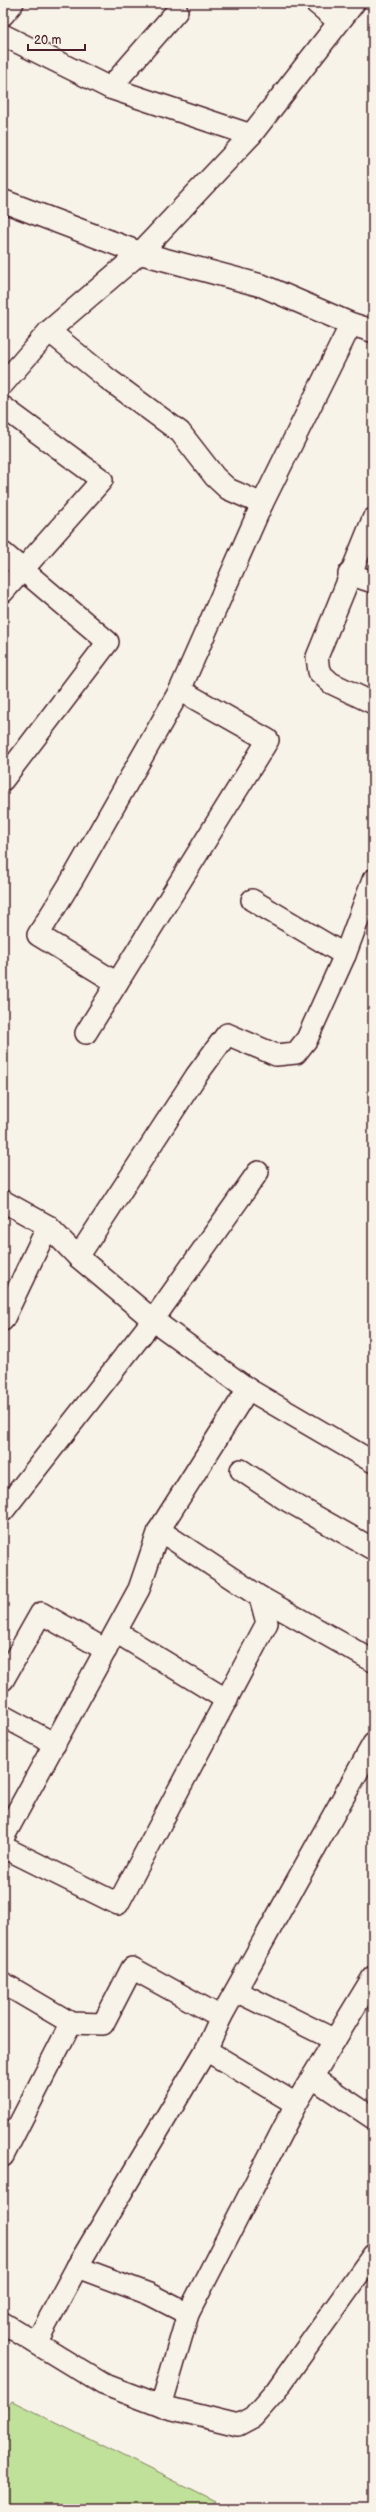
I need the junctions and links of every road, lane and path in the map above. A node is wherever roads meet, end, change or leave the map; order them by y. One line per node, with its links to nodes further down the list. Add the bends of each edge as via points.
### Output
1 (13, 3): 5 (street)
2 (316, 3): 6 (street)
3 (354, 3): 6 (street)
4 (177, 11): 8 (street)
5 (3, 15)
6 (338, 21): 9 (street)
7 (3, 35): 8 (street)
8 (110, 88): 9 (street)
9 (251, 135): 11 (street)
10 (4, 204): 11 (street)
11 (140, 253): 12 (street, via 262,286); 13 (street)
12 (352, 324): 14 (street); 17 (street)
13 (49, 331): 15 (street); 17 (street, via 180,432 215,477 228,489)
14 (373, 331)
15 (3, 384)
16 (3, 406): 20 (street, via 102,480)
17 (262, 504): 24 (street)
18 (373, 519): 21 (street)
19 (3, 554): 20 (street)
20 (23, 569): 23 (street); 26 (street, via 108,642)
21 (350, 574): 22 (street); 25 (street, via 318,656 320,672 331,683)
22 (373, 582)
23 (3, 592)
24 (180, 690): 30 (street, via 38,935); 30 (street, via 268,740)
25 (373, 703)
26 (3, 780)
27 (373, 880): 29 (street)
28 (252, 900): 29 (street)
29 (345, 955): 35 (street, via 307,1039 296,1053 276,1055 227,1034 196,1076)
30 (117, 983): 31 (street)
31 (86, 1033)
32 (258, 1172): 37 (street)
33 (3, 1201): 34 (street)
34 (48, 1226): 35 (street); 36 (street)
35 (78, 1257): 37 (street)
36 (6, 1306)
37 (153, 1320): 38 (street); 41 (street)
38 (248, 1389): 39 (street); 42 (street)
39 (373, 1462)
40 (241, 1470): 43 (street, via 283,1498)
41 (3, 1511)
42 (159, 1530): 44 (street); 45 (street, via 139,1589)
43 (373, 1549)
44 (260, 1597): 46 (street); 48 (street, via 268,1623)
45 (111, 1641): 47 (street, via 41,1613); 48 (street); 50 (street)
46 (373, 1661)
47 (3, 1680)
48 (227, 1700): 53 (street, via 118,1904)
49 (3, 1716): 50 (street)
50 (55, 1744): 52 (street)
51 (373, 1744): 56 (street)
52 (3, 1838)
53 (3, 1847)
54 (373, 1977): 59 (street)
55 (3, 1983): 58 (street)
56 (236, 1991): 57 (street); 59 (street)
57 (221, 2017): 58 (street, via 132,1968 103,2024); 60 (street)
58 (71, 2024): 64 (street)
59 (335, 2040): 61 (street)
60 (206, 2050): 62 (street); 66 (street)
61 (313, 2078): 62 (street); 63 (street)
62 (296, 2104): 67 (street)
63 (373, 2118)
64 (3, 2156)
65 (373, 2256): 70 (street, via 275,2392 254,2417 238,2425)
66 (77, 2267): 67 (street, via 149,2294); 69 (street)
67 (188, 2314): 70 (street)
68 (3, 2323): 69 (street)
69 (36, 2343): 70 (street, via 103,2384)
70 (161, 2406)

